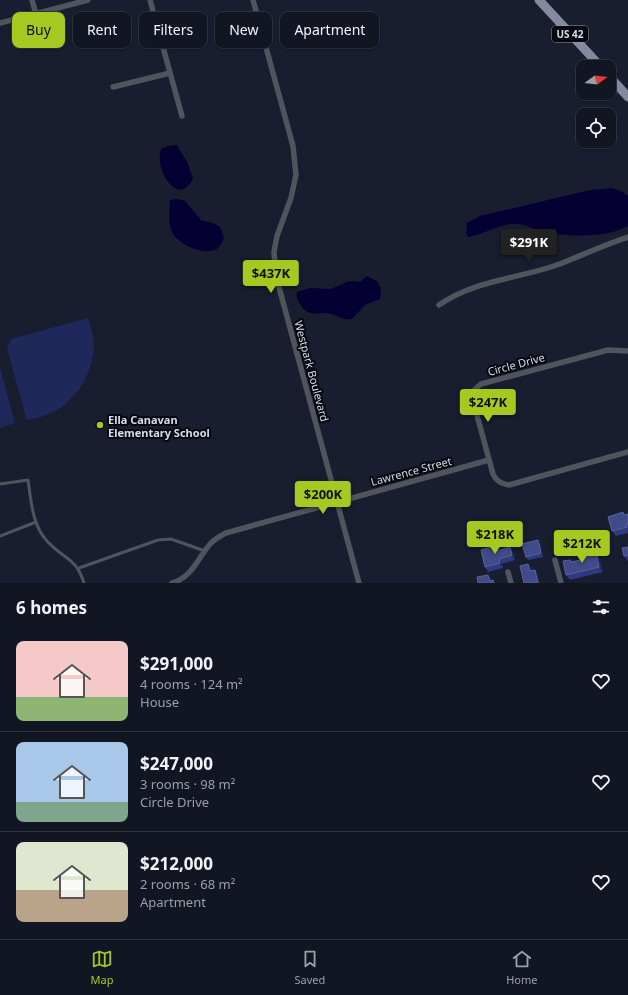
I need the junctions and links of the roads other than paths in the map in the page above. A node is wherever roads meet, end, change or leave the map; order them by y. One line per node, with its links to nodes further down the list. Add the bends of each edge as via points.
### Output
1 (32, 0): 6 (street)
2 (88, 0): 7 (street)
3 (150, 0): 11 (street)
4 (253, 0): 22 (street, Westpark Boulevard, via 294,152 296,175 291,198 277,236 274,252 276,276)
5 (539, 0): 10 (main road, US 42)
6 (35, 12)
7 (43, 12)
8 (12, 20): 9 (street)
9 (0, 23)
10 (595, 60)
11 (170, 73): 13 (street); 15 (street)
12 (616, 83): 14 (main road)
13 (113, 87)
14 (628, 96)
15 (182, 116)
16 (628, 238): 17 (street, via 600,246 553,266 481,284 451,296)
17 (439, 305)
18 (628, 351): 20 (street, Circle Drive, via 608,350 476,387 472,397)
19 (628, 452): 20 (street, Circle Drive, via 509,485 495,479)
20 (489, 460): 22 (street, Lawrence Street)
21 (0, 484): 23 (lane, via 28,480)
22 (338, 502): 25 (street, Lawrence Street, via 226,533 217,537); 31 (street, Westpark Boulevard)
23 (36, 522): 24 (lane); 27 (lane, via 46,540)
24 (0, 536)
25 (205, 551): 27 (lane, via 171,539 158,540); 30 (street, Lawrence Street, via 193,569)
26 (555, 560): 33 (street)
27 (79, 568): 29 (lane)
28 (508, 572): 32 (street)
29 (84, 583)
30 (175, 583)
31 (359, 583)
32 (511, 583)
33 (561, 583)

